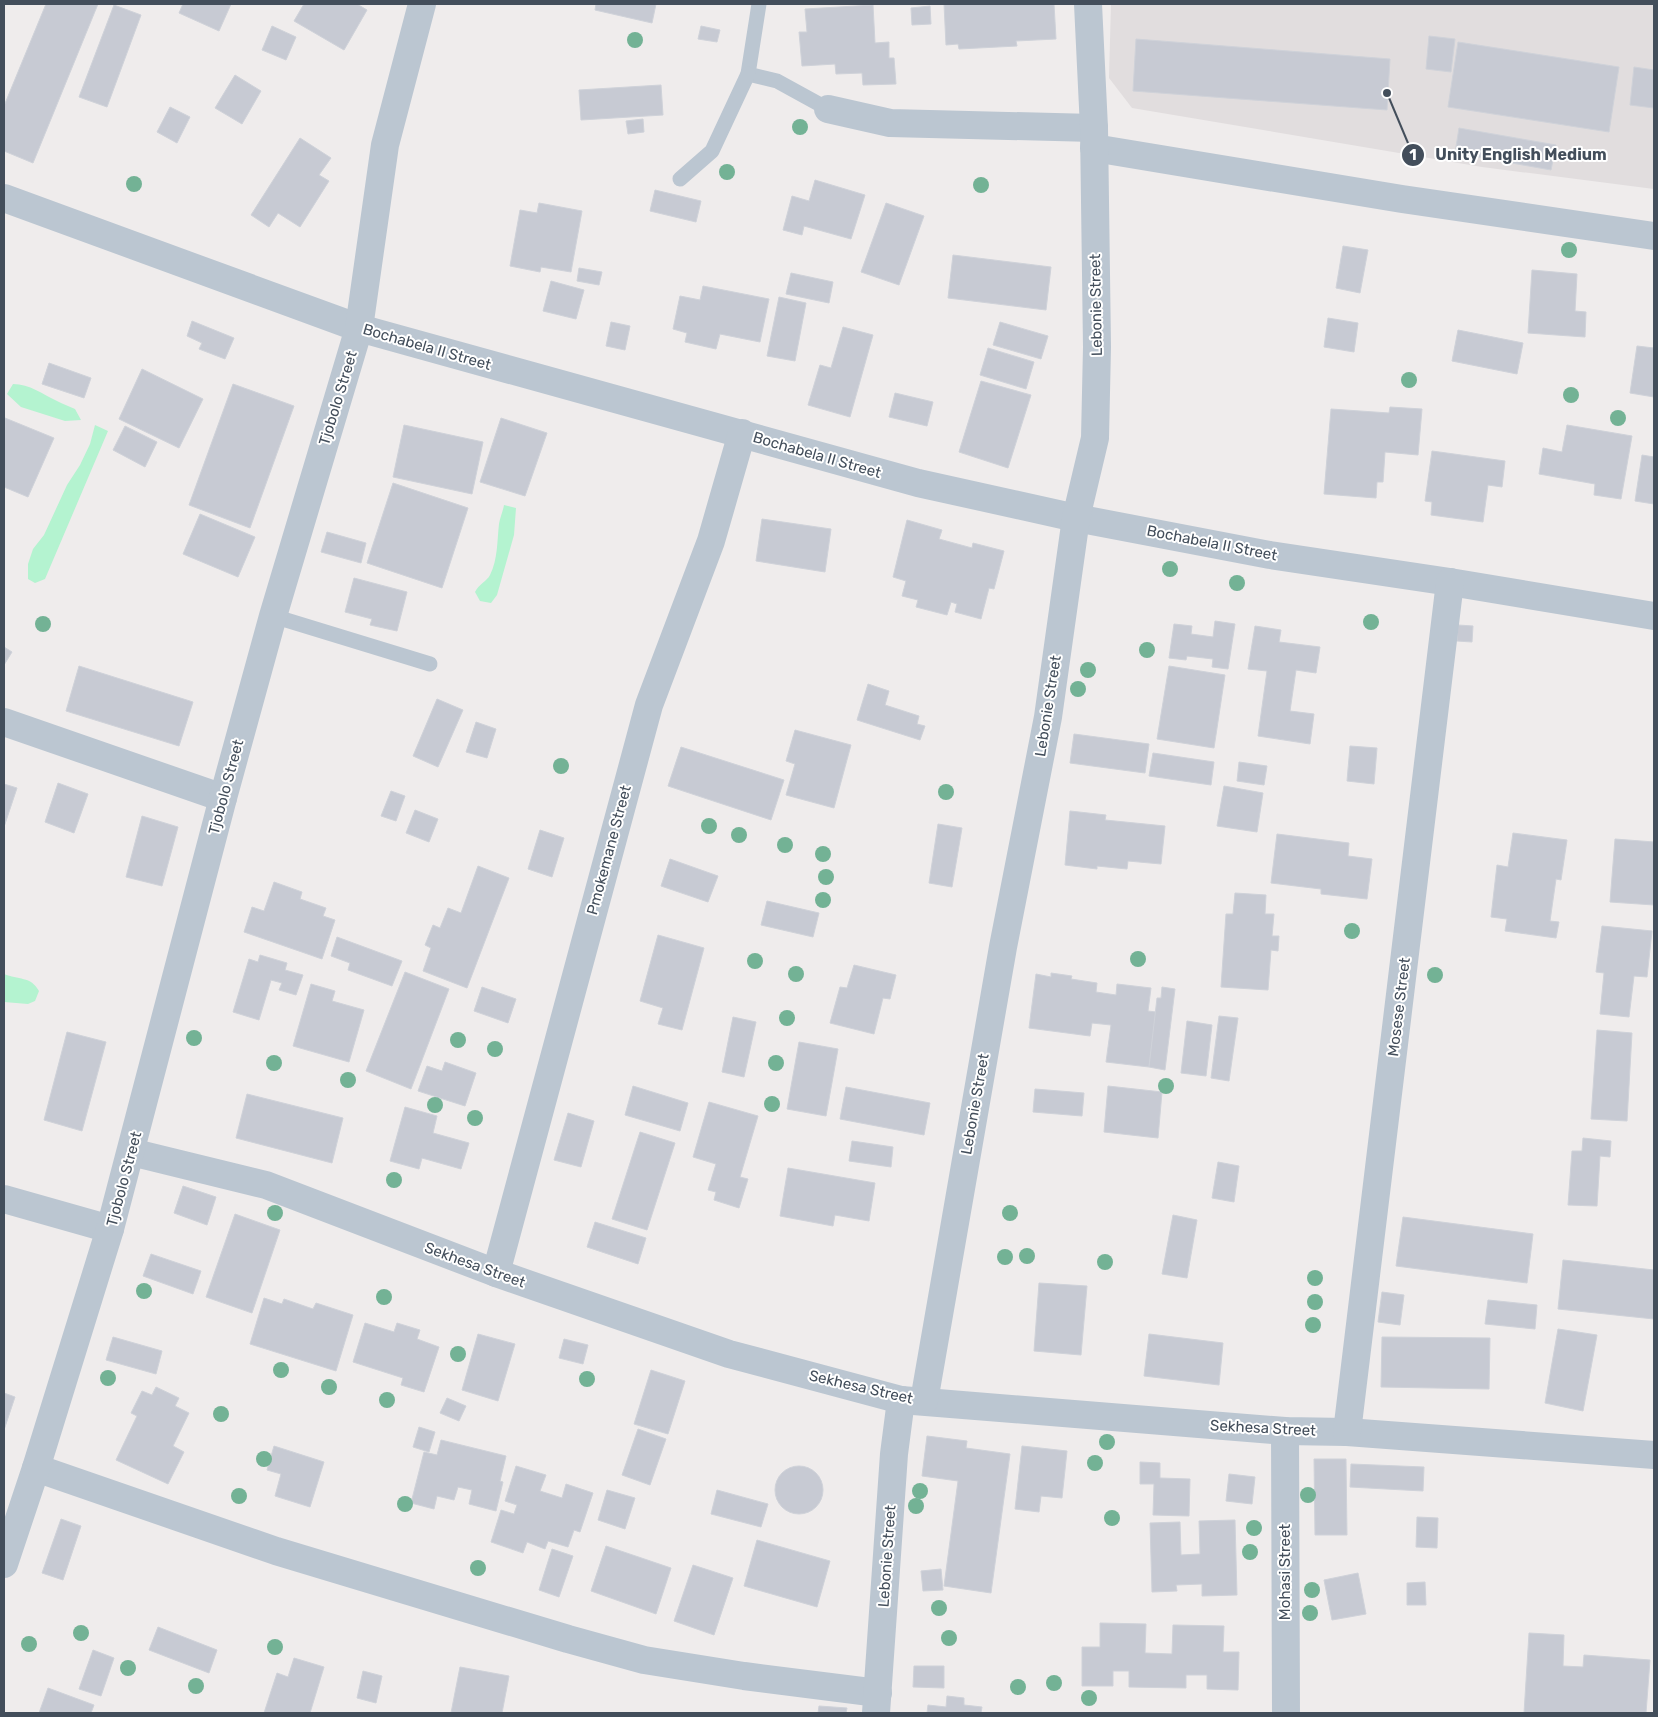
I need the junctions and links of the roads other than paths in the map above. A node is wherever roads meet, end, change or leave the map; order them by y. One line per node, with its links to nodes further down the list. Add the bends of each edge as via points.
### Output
1 (422, 4): 10 (street, Tjobolo Street, via 385,145)
2 (758, 4): 4 (lane)
3 (1088, 4): 6 (street, Lebonie Street)
4 (748, 74): 5 (lane, via 777,81); 7 (lane, via 712,151)
5 (828, 109): 6 (street, via 890,123)
6 (1094, 138): 9 (street, via 1402,199); 12 (street, Lebonie Street, via 1095,438)
7 (680, 179)
8 (4, 198): 10 (street, Bochabela II Street)
9 (1654, 236)
10 (359, 328): 11 (street, Bochabela II Street); 14 (street, Tjobolo Street)
11 (742, 434): 12 (street, Bochabela II Street, via 918,483); 22 (street, Pmokemane Street, via 711,541 648,705)
12 (1076, 518): 13 (street, Bochabela II Street, via 1270,555); 23 (street, Lebonie Street, via 1048,717)
13 (1450, 582): 15 (street, Bochabela II Street); 25 (street, Mosese Street)
14 (273, 616): 16 (lane); 18 (street, Tjobolo Street)
15 (1654, 616)
16 (430, 664)
17 (4, 722): 18 (street)
18 (222, 798): 19 (street, Tjobolo Street)
19 (131, 1152): 21 (street, Tjobolo Street); 22 (street, Sekhesa Street, via 266,1185)
20 (4, 1199): 21 (street)
21 (110, 1229): 27 (street, Tjobolo Street)
22 (496, 1273): 23 (street, Sekhesa Street, via 729,1354)
23 (913, 1401): 24 (street, Sekhesa Street); 29 (street, Lebonie Street, via 894,1454)
24 (1286, 1431): 25 (street, Sekhesa Street); 30 (street, Mohasi Street)
25 (1347, 1432): 26 (street, Sekhesa Street)
26 (1654, 1455)
27 (36, 1468): 28 (street, Tjobolo Street); 29 (street, via 276,1551 644,1660)
28 (4, 1564)
29 (877, 1703)
30 (1286, 1713)

